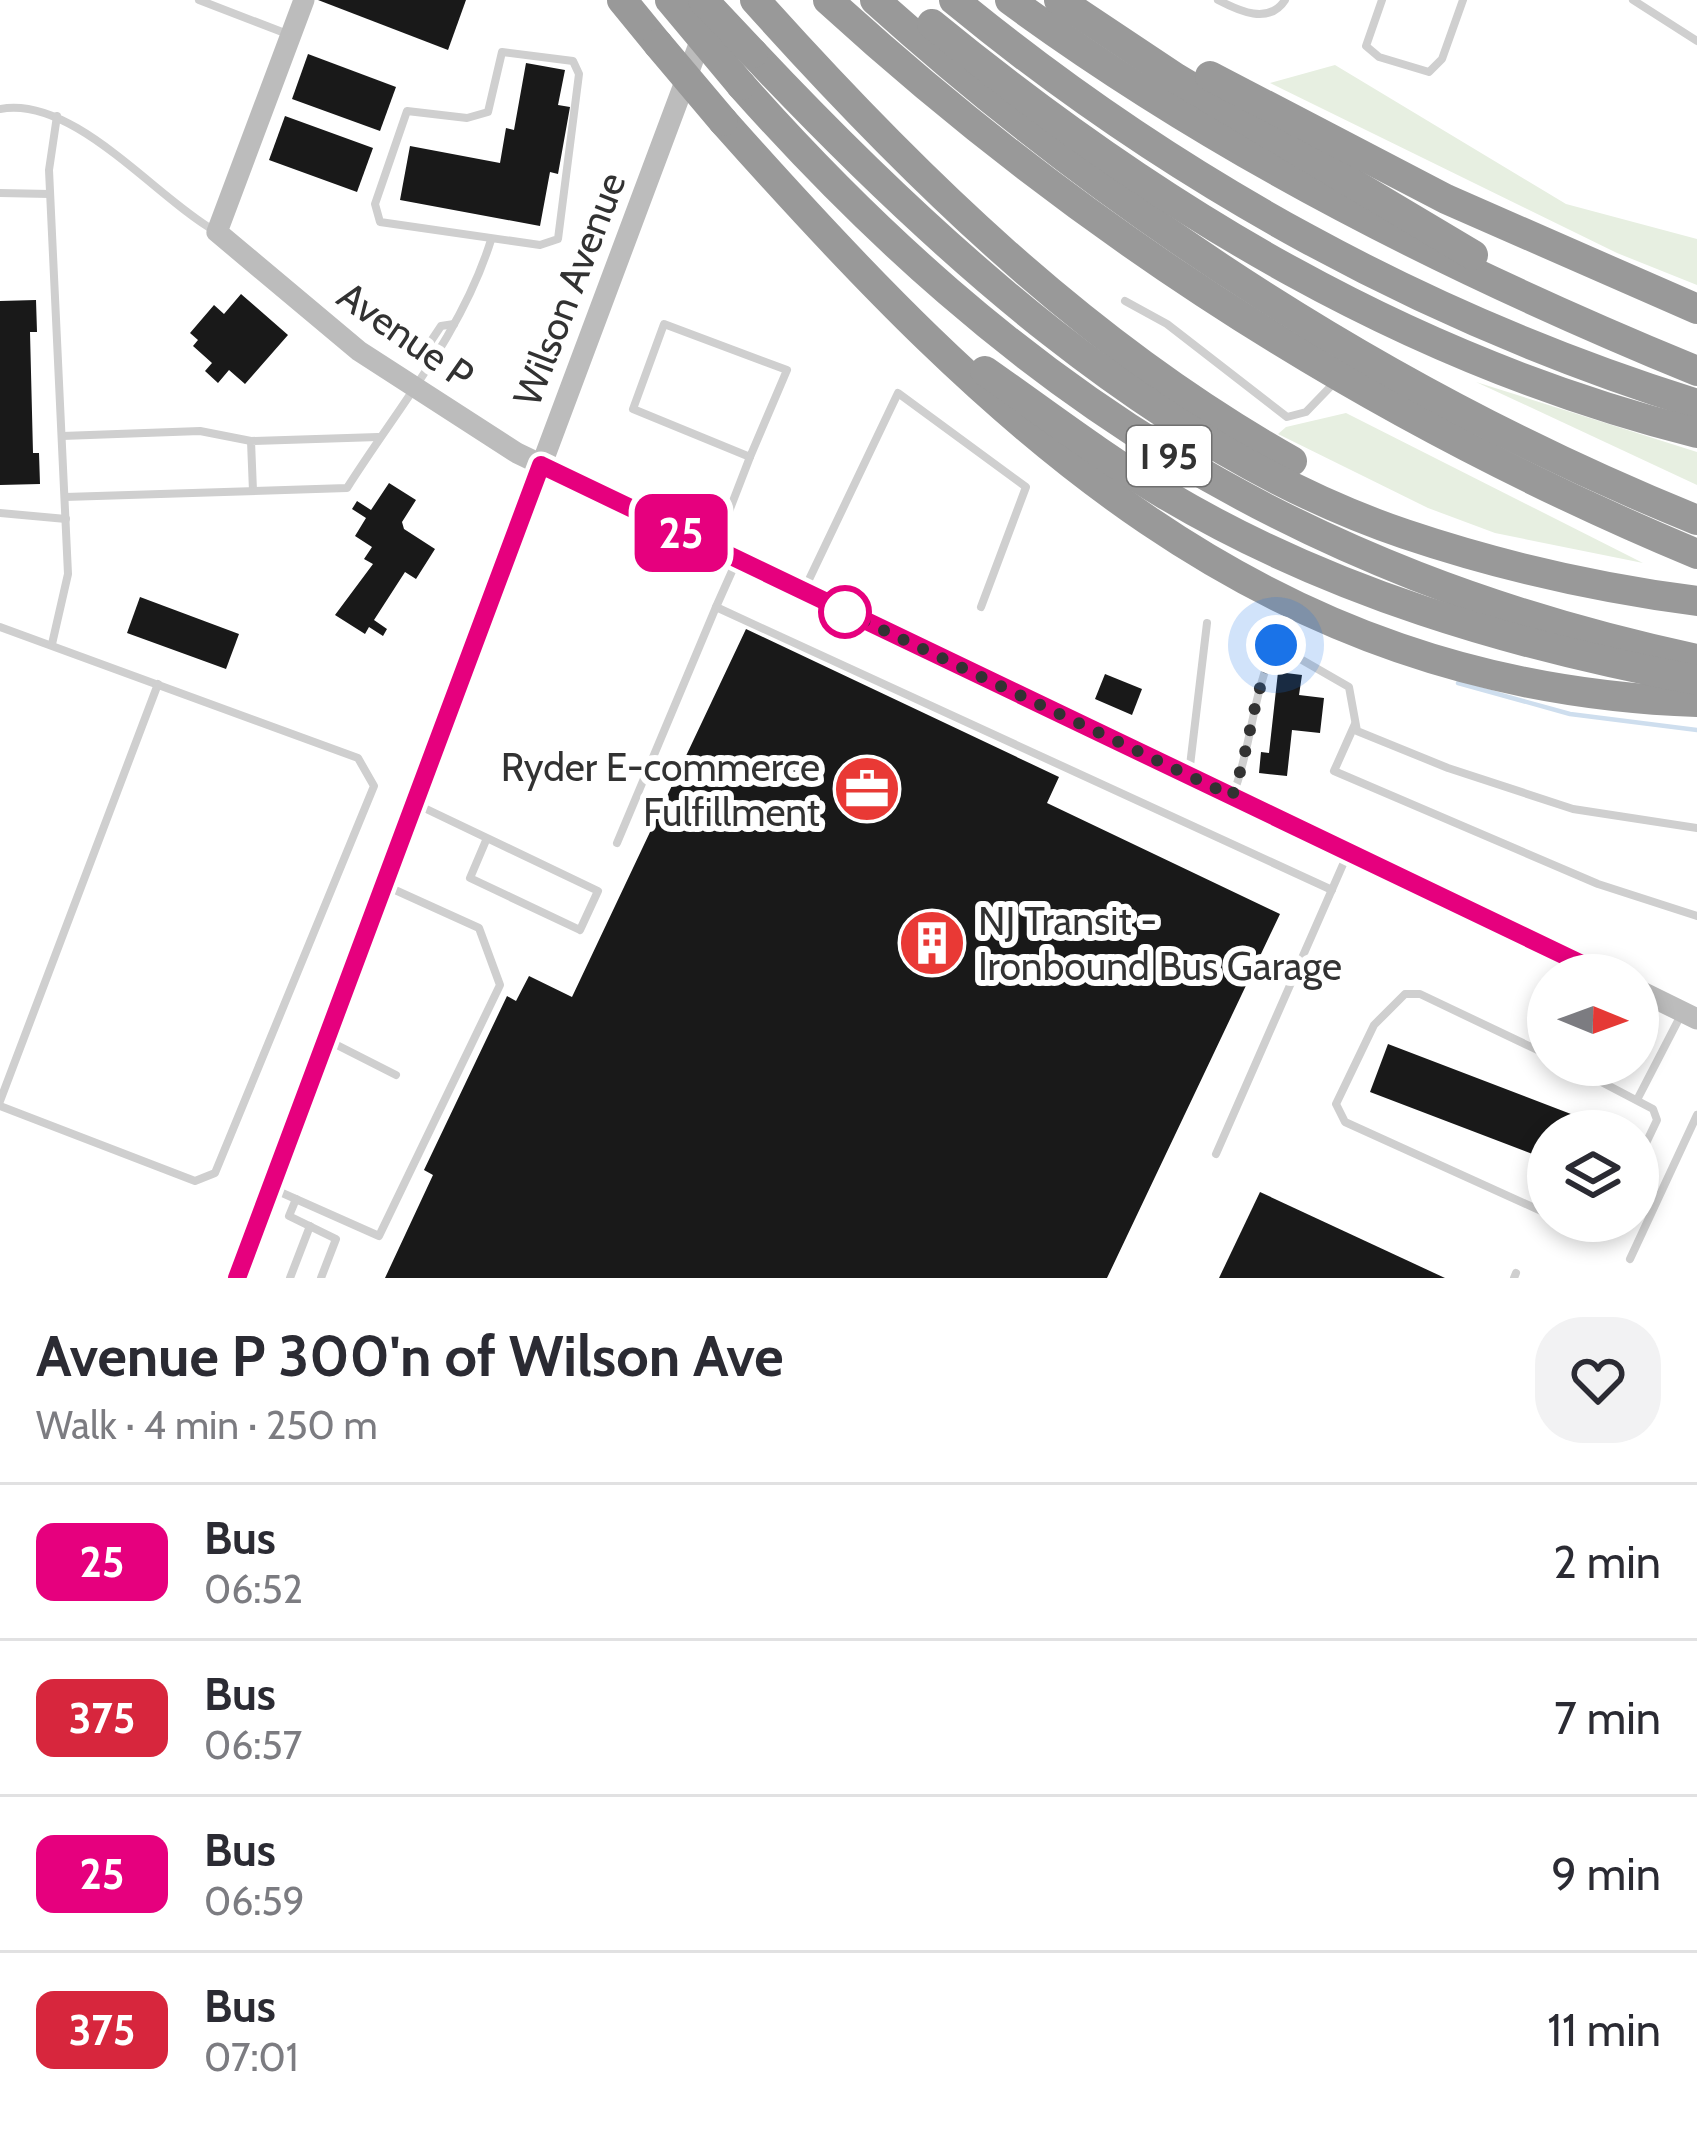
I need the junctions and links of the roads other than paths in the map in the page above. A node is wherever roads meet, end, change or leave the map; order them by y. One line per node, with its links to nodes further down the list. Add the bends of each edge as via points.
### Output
1 (199, 0): 20 (lane)
2 (304, 0): 20 (street)
3 (622, 0): 30 (highway, bridge, via 723,121)
4 (670, 0): 58 (highway, I 95, bridge, via 862,215 939,287 1061,385 1178,462 1399,571 1534,618)
5 (704, 0): 49 (highway, I 95, bridge, via 939,235 1140,394 1334,503)
6 (716, 0): 41 (street, Wilson Avenue)
7 (828, 0): 33 (highway, via 1058,192)
8 (874, 0): 46 (highway, via 1072,163 1286,310 1469,414)
9 (903, 0): 36 (highway, via 1136,177 1307,283 1513,377)
10 (954, 0): 35 (highway, via 1139,138 1320,246 1539,349)
11 (1010, 0): 31 (highway, via 1300,186 1486,281)
12 (1059, 0): 31 (highway, via 1474,256)
13 (1087, 0): 29 (highway, via 1352,153)
14 (1218, 0): 15 (lane, via 1264,14)
15 (1285, 0)
16 (1382, 0): 17 (lane, via 1366,46 1430,72)
17 (1463, 0)
18 (1634, 0): 21 (lane)
19 (757, 2): 49 (highway, I 95, via 953,204 1140,363 1296,463)
20 (291, 35): 26 (street)
21 (1696, 38)
22 (0, 109): 23 (lane)
23 (58, 116): 25 (lane); 26 (lane)
24 (0, 193): 25 (lane)
25 (50, 194): 37 (lane)
26 (217, 232): 34 (street, Avenue P)
27 (491, 240): 27 (lane, via 380,222 375,204 407,111 467,118 488,112 502,52 573,61 579,74 558,239); 34 (lane, via 476,287 454,324 433,337)
28 (1125, 302): 33 (lane, via 1167,324 1287,417 1306,412)
29 (1697, 309)
30 (916, 323): 59 (highway, via 1134,476 1282,556 1487,632); 61 (highway, via 1021,426 1175,542 1314,613 1444,661 1563,688)
31 (1641, 341): 32 (highway)
32 (1697, 367)
33 (1339, 377): 48 (highway, via 1500,464)
34 (411, 386): 38 (lane); 41 (street, Avenue P)
35 (1697, 404)
36 (1697, 433)
37 (61, 436): 39 (lane, via 214,431); 43 (lane)
38 (379, 437): 39 (lane); 42 (lane, via 347,488)
39 (250, 441): 42 (lane)
40 (750, 457): 40 (lane, via 787,370 664,324 633,409); 47 (lane)
41 (541, 465): 47 (street, Avenue P); 65 (street, Wilson Avenue)
42 (253, 491): 43 (lane)
43 (65, 497): 45 (lane)
44 (0, 513): 45 (lane)
45 (66, 519): 57 (lane, via 66,598)
46 (1697, 520)
47 (714, 549): 50 (street, Avenue P)
48 (1697, 554)
49 (1491, 557): 52 (highway, I 95)
50 (737, 560): 51 (street, Avenue P); 53 (lane)
51 (804, 592): 54 (lane, via 898,393 1026,487); 63 (street, Avenue P)
52 (1697, 601)
53 (716, 607): 68 (lane); 71 (lane)
54 (981, 607)
55 (1207, 623): 63 (lane)
56 (0, 627): 57 (lane)
57 (52, 644): 60 (lane)
58 (1697, 659)
59 (1697, 680)
60 (158, 684): 81 (lane); 81 (lane, via 358,758 374,786 215,1173 195,1180)
61 (1697, 702)
62 (1356, 723): 64 (lane, via 1349,687 1276,645 1261,674); 66 (lane, via 1448,768 1573,809); 72 (lane, via 1334,771 1598,884)
63 (1189, 776): 64 (street, Avenue P)
64 (1232, 796): 69 (street, Avenue P)
65 (413, 802): 67 (lane); 70 (street, Wilson Avenue)
66 (1697, 828)
67 (487, 838): 67 (lane, via 598,891 580,930 470,878)
68 (617, 843)
69 (1348, 852): 71 (lane); 73 (street, Avenue P)
70 (383, 884): 76 (street, Wilson Avenue); 86 (lane, via 479,928 500,985 379,1236)
71 (1332, 890): 84 (lane)
72 (1697, 916)
73 (1562, 954)
74 (1659, 1001): 75 (street)
75 (1690, 1015): 80 (lane)
76 (326, 1040): 78 (lane); 85 (street, Wilson Avenue)
77 (1527, 1045): 87 (lane, via 1405,994 1374,1025 1336,1104 1345,1122)
78 (396, 1075)
79 (1613, 1086): 80 (lane)
80 (1638, 1098): 82 (lane)
81 (0, 1104)
82 (1653, 1110)
83 (1697, 1115): 89 (lane)
84 (1216, 1154)
85 (270, 1188): 86 (lane); 90 (street, Wilson Avenue)
86 (296, 1199): 88 (lane, via 289,1216)
87 (1527, 1204)
88 (310, 1226): 91 (lane); 92 (lane, via 336,1239)
89 (1630, 1259)
90 (237, 1278)
91 (290, 1278)
92 (321, 1278)

